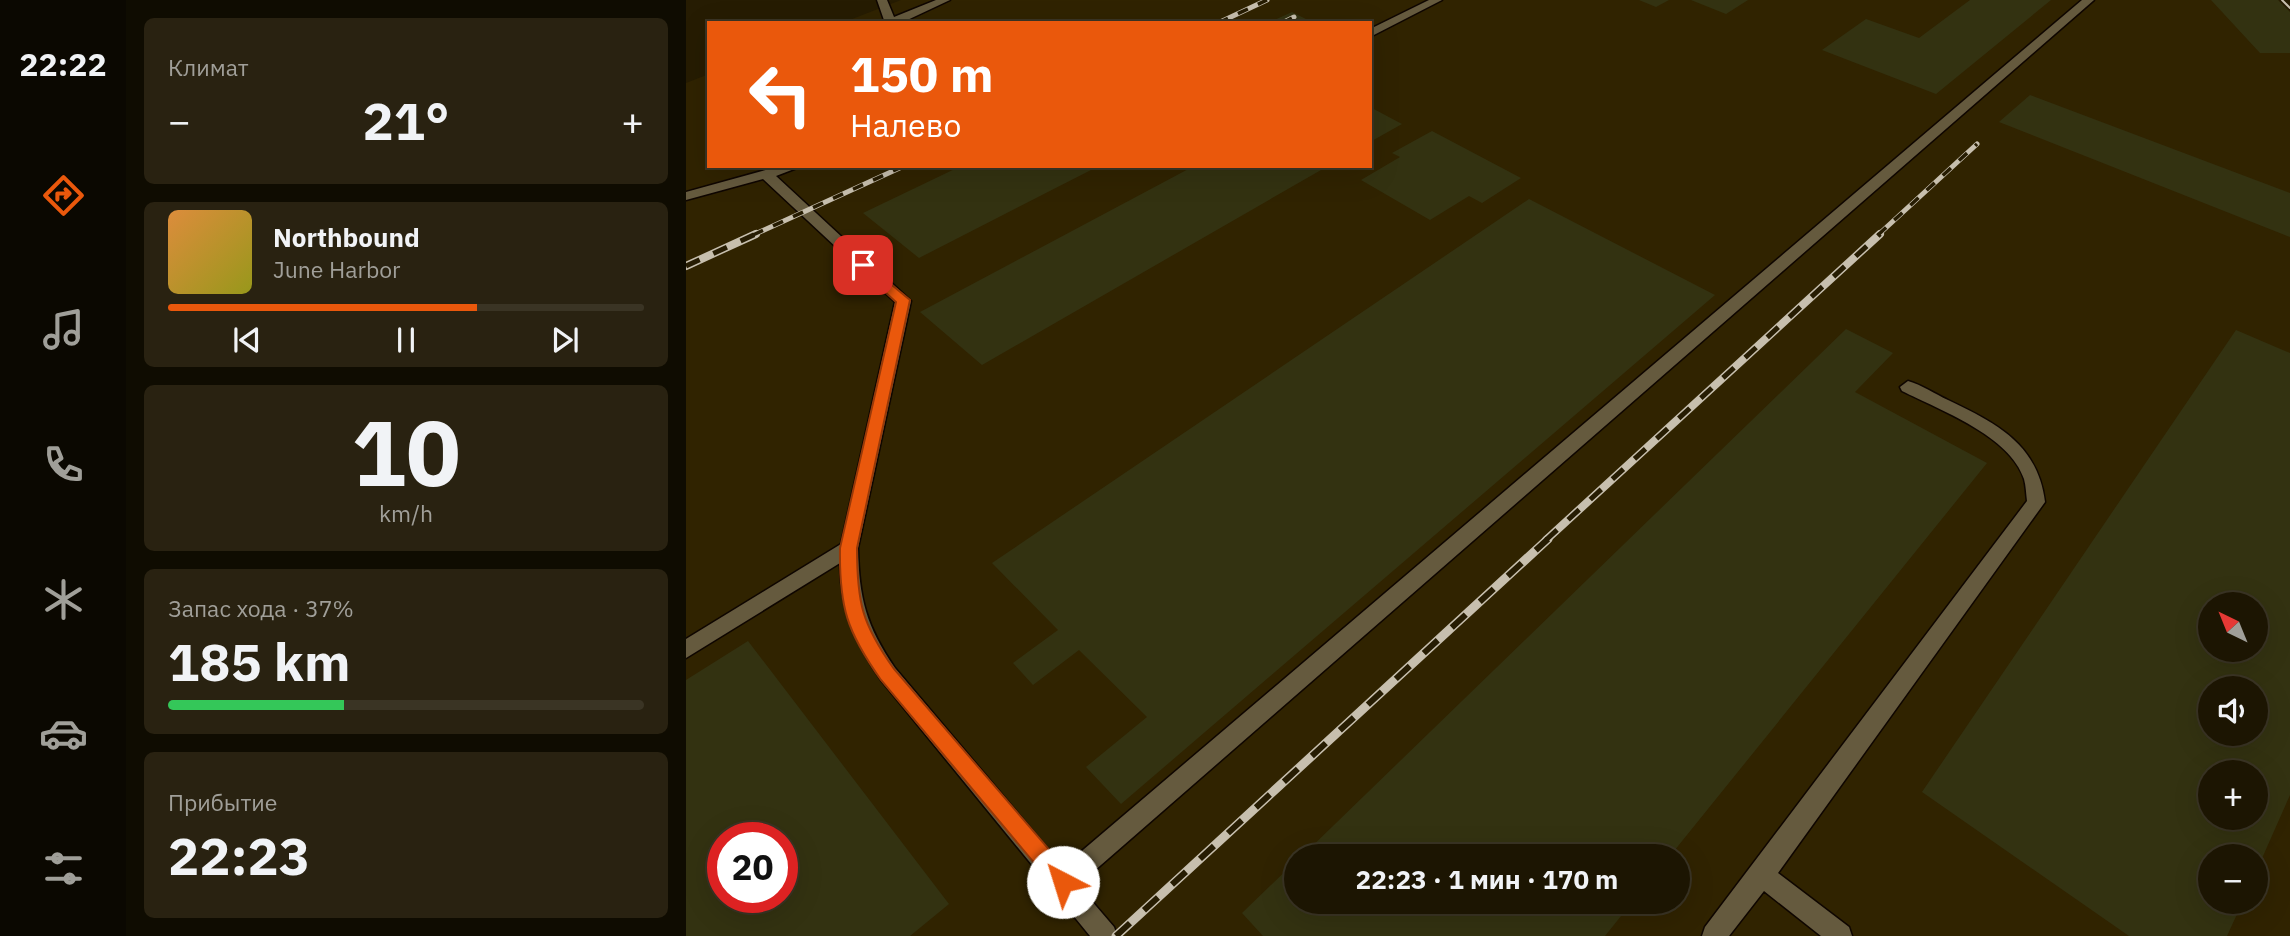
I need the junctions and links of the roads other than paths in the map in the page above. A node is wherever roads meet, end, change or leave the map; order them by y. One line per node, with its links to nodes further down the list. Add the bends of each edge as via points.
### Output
1 (882, 0): 5 (lane)
2 (945, 0): 6 (lane)
3 (1437, 0): 7 (lane)
4 (2089, 0): 15 (lane)
5 (890, 21)
6 (896, 21)
7 (1372, 33)
8 (790, 168): 9 (lane)
9 (768, 176): 10 (lane); 12 (lane, via 903,300)
10 (686, 196)
11 (1908, 387): 14 (lane, via 1994,433 2015,451 2031,469 2036,502)
12 (849, 548): 13 (lane); 15 (lane, via 848,583 863,640)
13 (686, 649)
14 (1762, 875): 17 (lane); 18 (lane)
15 (1063, 882): 16 (lane)
16 (1105, 936)
17 (1714, 936)
18 (1840, 936)

